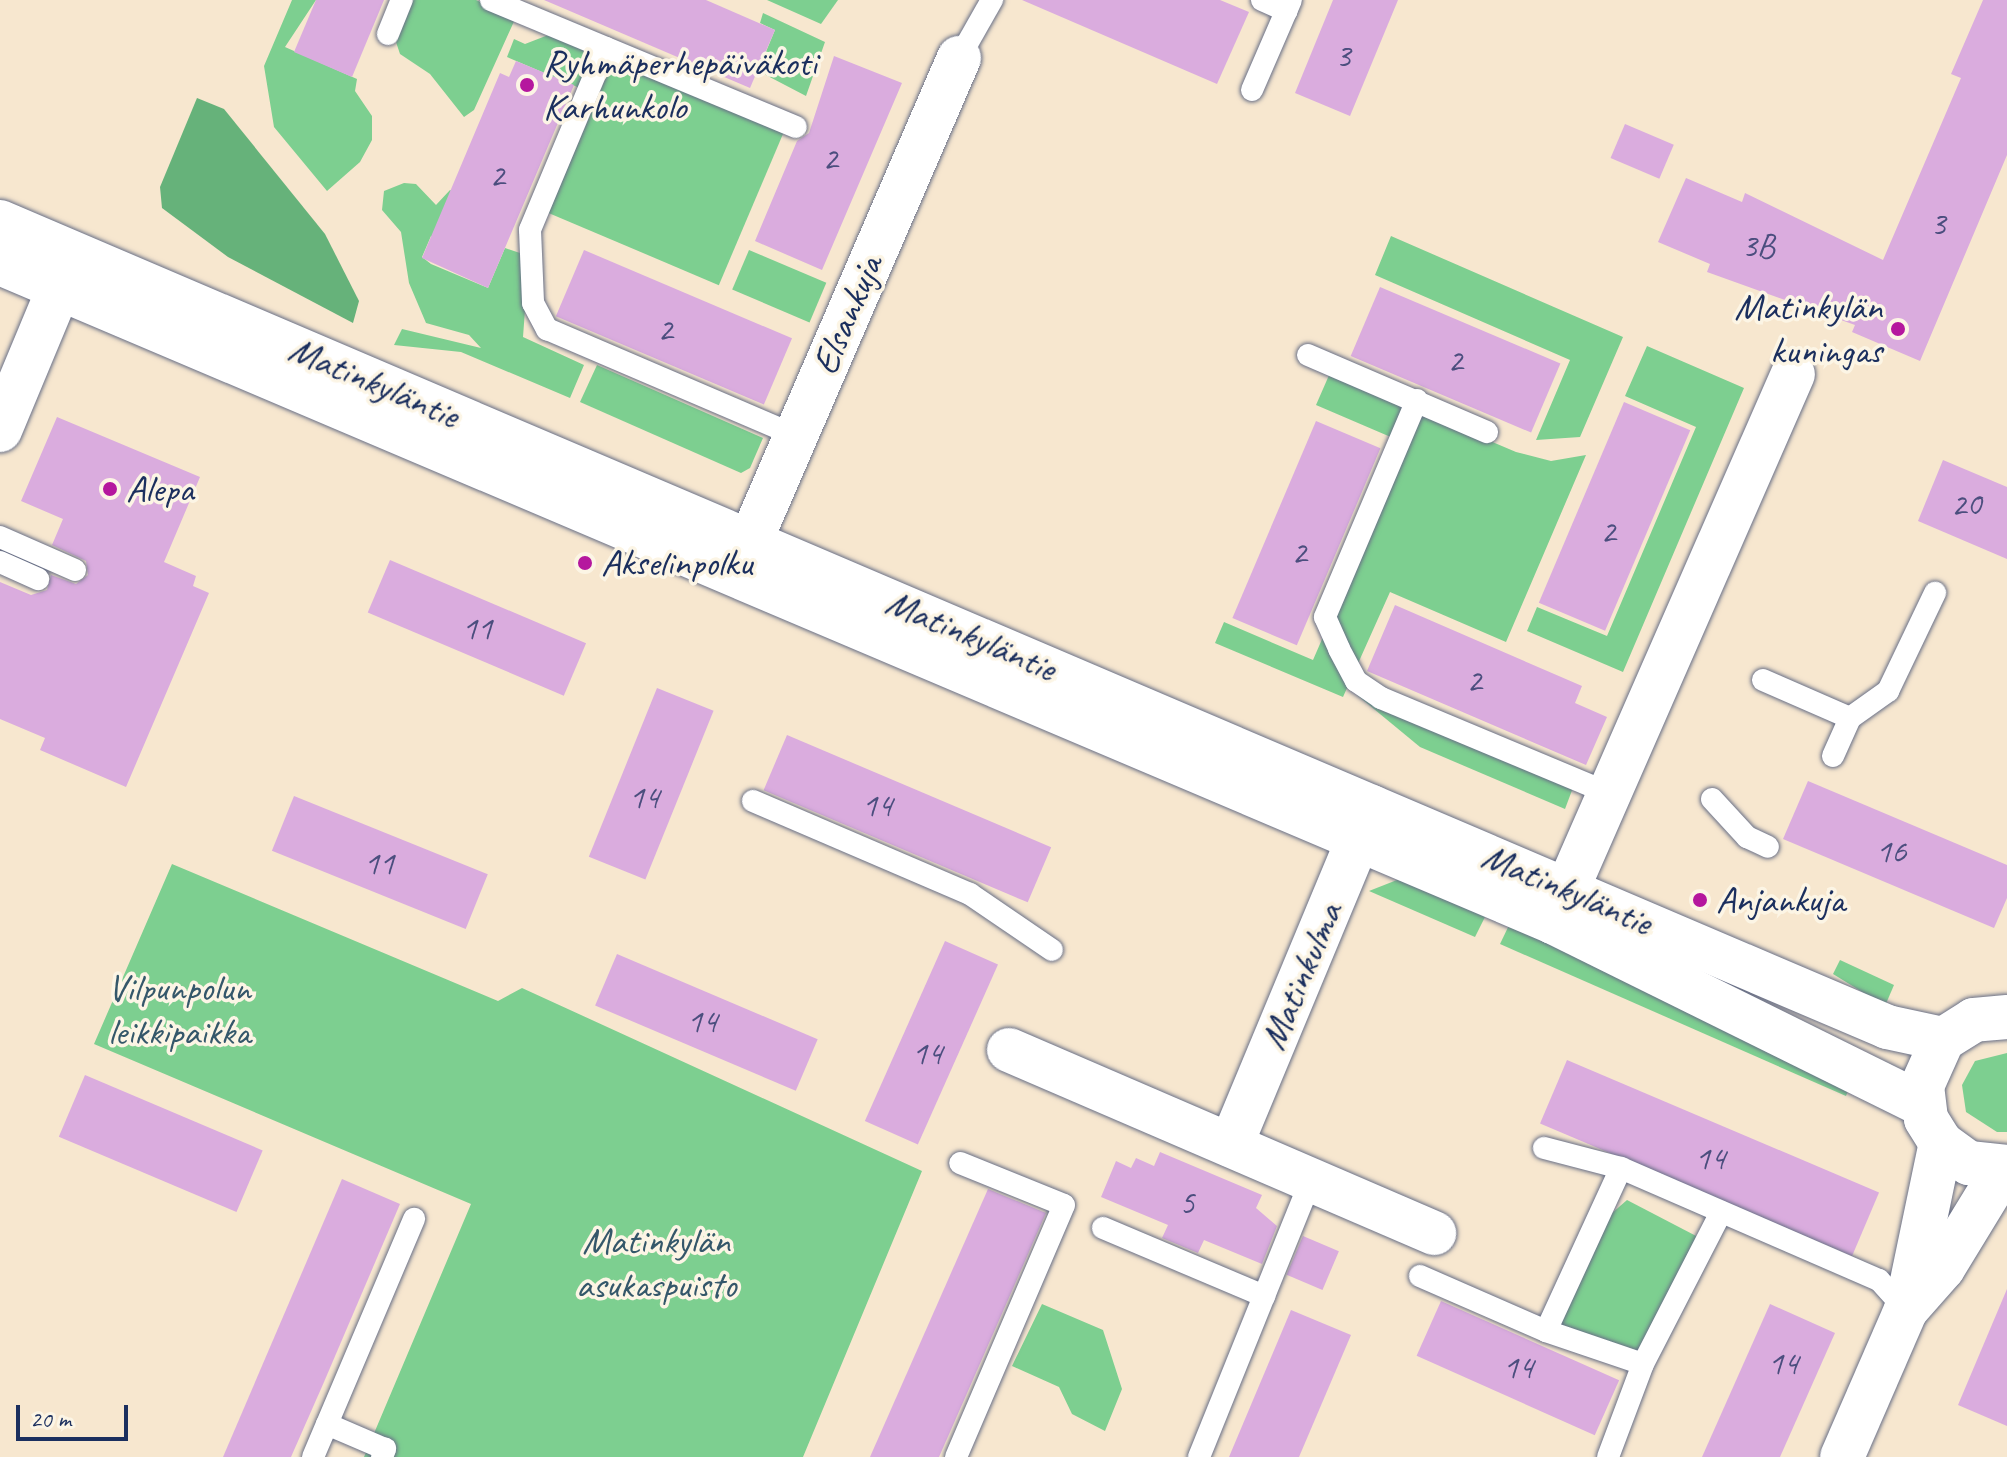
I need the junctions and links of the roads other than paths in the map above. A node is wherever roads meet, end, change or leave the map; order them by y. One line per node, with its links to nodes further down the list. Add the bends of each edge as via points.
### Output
1 (402, 0): 6 (lane)
2 (491, 0): 7 (lane)
3 (992, 0): 8 (lane)
4 (1262, 0): 5 (lane)
5 (1289, 5): 9 (lane)
6 (388, 34)
7 (606, 48): 10 (lane); 19 (lane, via 530,230 533,303 547,329)
8 (959, 58): 19 (main road, Elsankuja)
9 (1252, 90)
10 (796, 127)
11 (0, 222): 13 (main road, Matinkyläntie)
12 (0, 263): 13 (main road, Matinkyläntie)
13 (66, 271): 17 (main road); 21 (main road, Matinkyläntie)
14 (1308, 355): 16 (lane)
15 (1793, 374): 29 (main road)
16 (1417, 400): 18 (lane); 29 (lane, via 1325,617 1339,649 1356,681 1381,698)
17 (0, 430)
18 (1487, 432)
19 (797, 436): 21 (main road, Elsankuja)
20 (0, 537): 23 (lane)
21 (744, 556): 32 (main road, Matinkyläntie)
22 (0, 562): 24 (lane)
23 (75, 570)
24 (38, 579)
25 (1935, 593): 27 (lane, via 1888,691)
26 (1763, 680): 27 (lane)
27 (1850, 718): 28 (lane)
28 (1833, 756)
29 (1610, 794): 34 (main road)
30 (1712, 799): 33 (lane, via 1747,837)
31 (753, 801): 35 (lane, via 970,894)
32 (1364, 826): 34 (main road, Matinkyläntie); 40 (main road, Matinkulma)
33 (1768, 847)
34 (1560, 906): 37 (main road, Matinkyläntie, via 1887,1027); 39 (main road, Matinkyläntie)
35 (1052, 950)
36 (2007, 1017): 37 (main road, via 1974,1020)
37 (1943, 1039): 39 (main road, via 1925,1068)
38 (1009, 1050): 40 (main road)
39 (1932, 1124): 44 (main road, Matinkyläntie, via 1969,1163); 52 (main road)
40 (1231, 1145): 45 (main road)
41 (1544, 1148): 43 (lane)
42 (960, 1163): 58 (lane, via 1064,1205)
43 (1621, 1168): 46 (lane); 53 (lane)
44 (2005, 1168): 52 (main road, via 1943,1268)
45 (1311, 1180): 49 (main road); 51 (lane)
46 (1721, 1212): 52 (lane, via 1879,1280); 54 (lane)
47 (414, 1219): 55 (lane)
48 (1103, 1228): 51 (lane)
49 (1434, 1233)
50 (1420, 1276): 53 (lane)
51 (1264, 1296): 59 (lane)
52 (1906, 1310): 61 (main road)
53 (1546, 1331): 54 (lane)
54 (1643, 1364): 60 (lane)
55 (327, 1424): 56 (lane); 57 (lane)
56 (384, 1453)
57 (313, 1457)
58 (956, 1457)
59 (1199, 1457)
60 (1608, 1457)
61 (1842, 1457)

